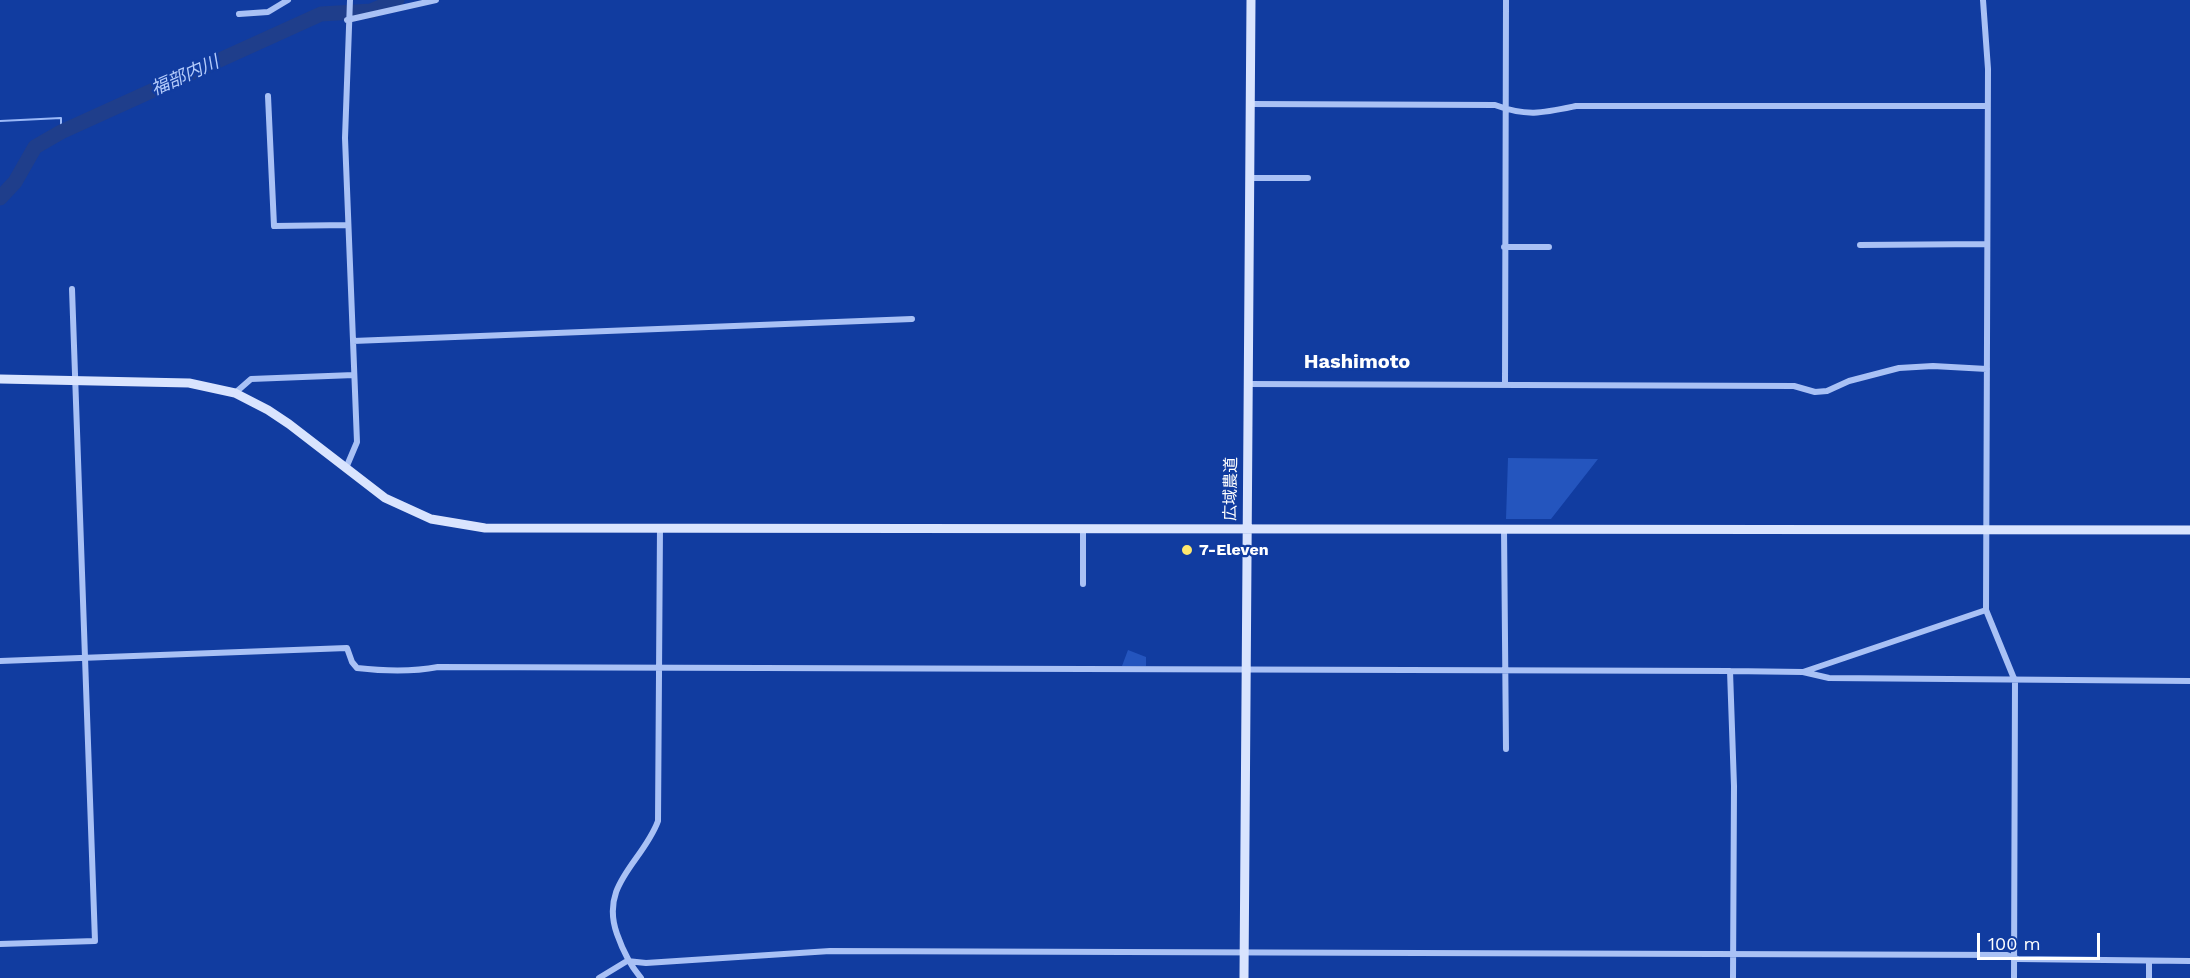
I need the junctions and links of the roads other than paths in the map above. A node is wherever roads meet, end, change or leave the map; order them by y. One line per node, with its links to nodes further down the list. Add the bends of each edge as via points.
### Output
1 (288, 0): 7 (street, via 267,12)
2 (436, 0): 8 (street)
3 (1251, 0): 10 (street, 広域農道)
4 (1506, 0): 12 (street)
5 (1983, 0): 11 (street, via 1988,69)
6 (349, 3): 8 (street)
7 (238, 14)
8 (348, 18): 15 (street)
9 (268, 96): 15 (street, via 274,226)
10 (1250, 104): 12 (street, via 1495,105); 13 (street, 広域農道)
11 (1986, 106): 12 (street, via 1576,106 1536,114); 16 (street)
12 (1505, 109): 18 (street)
13 (1249, 178): 14 (street); 27 (street, 広域農道)
14 (1308, 178)
15 (348, 225): 22 (street)
16 (1987, 244): 17 (street); 23 (street)
17 (1860, 245)
18 (1504, 247): 19 (street); 28 (street)
19 (1549, 247)
20 (72, 289): 26 (street)
21 (912, 319): 22 (street)
22 (353, 341): 24 (street)
23 (1987, 369): 28 (street, via 1899,368 1815,392 1794,386); 35 (street)
24 (354, 375): 29 (street, via 251,379); 30 (street, via 357,442)
25 (0, 379): 26 (street)
26 (74, 379): 29 (street, via 189,383); 39 (street)
27 (1247, 384): 28 (street); 33 (street, 広域農道)
28 (1504, 385)
29 (235, 393): 30 (street, via 268,410)
30 (346, 468): 31 (street, via 385,498 454,525)
31 (660, 527): 32 (street); 41 (street)
32 (1083, 528): 33 (street); 37 (street)
33 (1246, 528): 34 (street); 42 (street, 広域農道)
34 (1504, 528): 35 (street); 43 (street)
35 (1987, 529): 36 (street); 38 (street)
36 (2190, 530)
37 (1083, 584)
38 (1986, 610): 45 (street); 46 (street)
39 (86, 658): 40 (street); 41 (street, via 347,648 357,668 372,669); 49 (street, via 95,941)
40 (0, 661)
41 (660, 668): 42 (street); 53 (street, via 658,821 612,901 613,922)
42 (1245, 669): 43 (street); 50 (street, 広域農道)
43 (1505, 671): 44 (street); 48 (street)
44 (1730, 671): 45 (street); 51 (street)
45 (1803, 672): 46 (street, via 1829,678)
46 (2015, 681): 47 (street); 52 (street)
47 (2190, 681)
48 (1506, 749)
49 (0, 944)
50 (1245, 953): 51 (street); 53 (street, via 830,951); 58 (street, 広域農道)
51 (1733, 955): 52 (street); 59 (street)
52 (2014, 958): 54 (street); 60 (street)
53 (627, 961): 56 (street); 57 (street)
54 (2149, 961): 55 (street); 61 (street)
55 (2190, 961)
56 (599, 978)
57 (641, 978)
58 (1244, 978)
59 (1733, 978)
60 (2014, 978)
61 (2149, 978)

